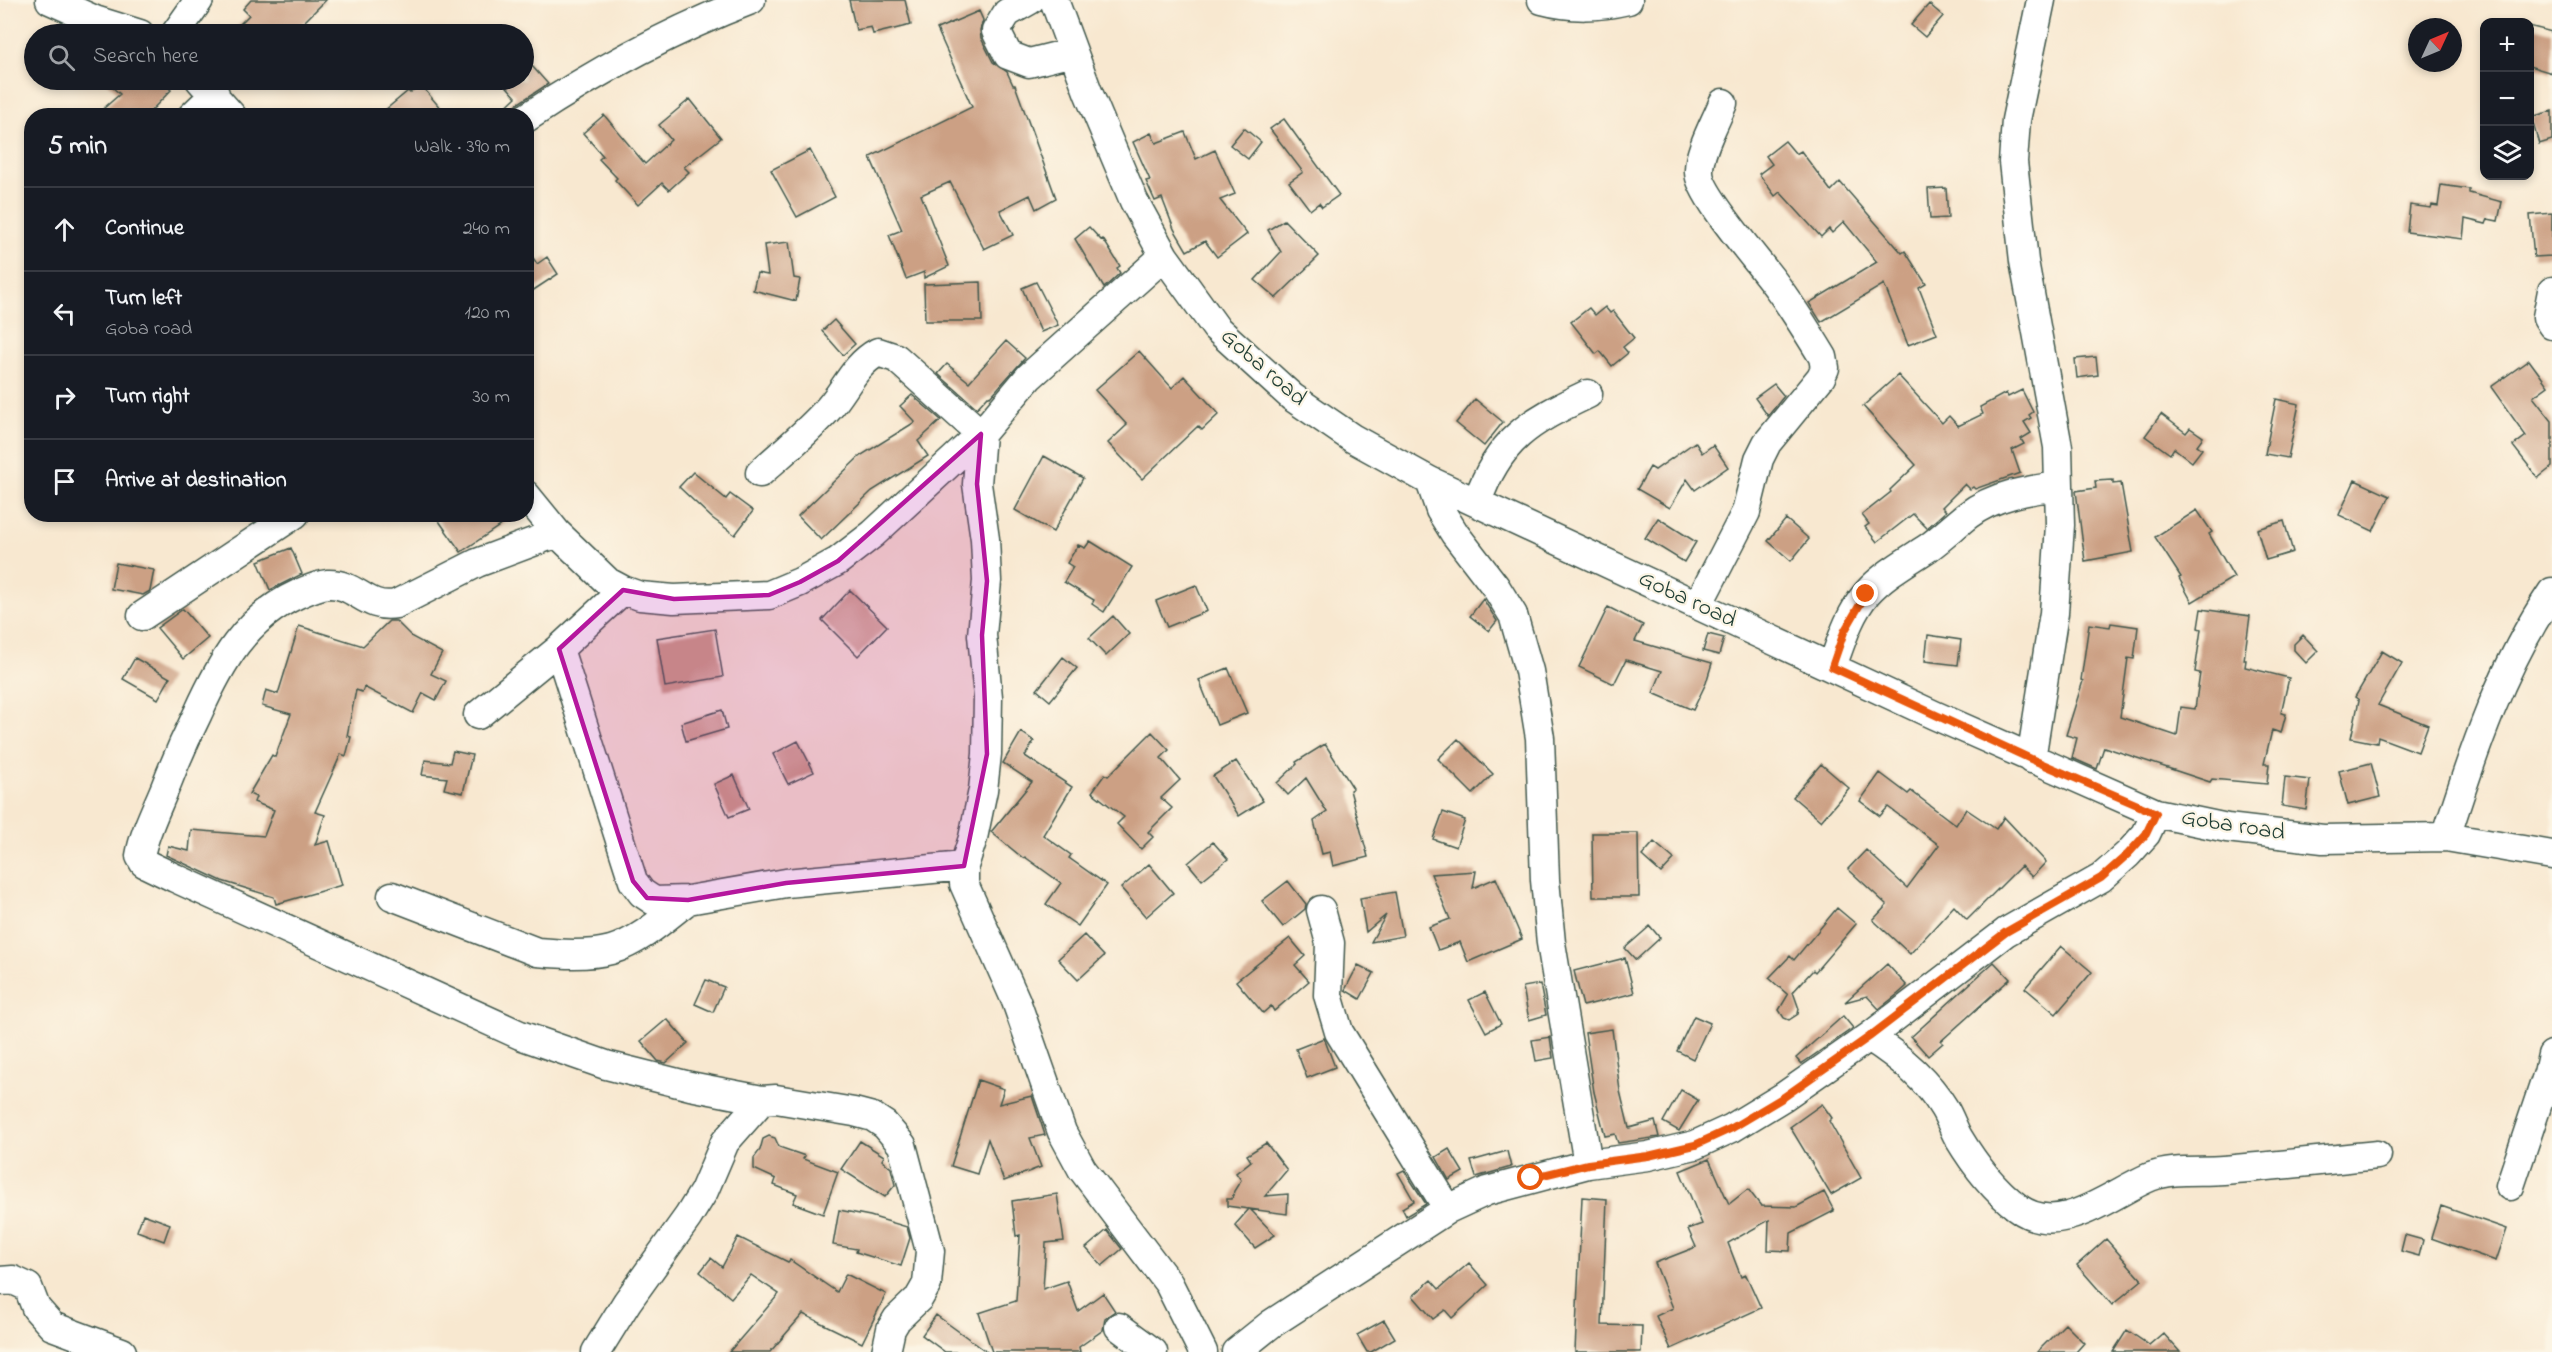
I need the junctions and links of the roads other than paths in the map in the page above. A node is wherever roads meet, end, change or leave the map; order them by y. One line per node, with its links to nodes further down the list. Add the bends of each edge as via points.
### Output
1 (50, 0): 9 (street)
2 (200, 0): 10 (street)
3 (751, 0): 15 (street, via 663,38)
4 (1030, 0): 11 (street, via 1007,13 996,31 1008,55 1029,63)
5 (1054, 0): 11 (street, Goba road)
6 (1542, 0): 7 (street, via 1560,5 1602,6)
7 (1628, 0)
8 (2040, 0): 23 (street, via 2016,120 2013,162 2024,261 2058,447)
9 (108, 24)
10 (182, 24)
11 (1073, 52): 16 (street, Goba road, via 1134,201)
12 (216, 96): 14 (street)
13 (1723, 103): 30 (street, via 1701,161 1703,185 1779,290 1823,357 1825,368 1763,451 1746,512)
14 (202, 108)
15 (534, 112)
16 (1164, 255): 20 (street, via 1029,377); 22 (street, Goba road, via 1216,328 1292,397 1352,438)
17 (2552, 291): 18 (street, via 2547,317)
18 (2552, 325)
19 (1587, 394): 24 (street, via 1553,410 1517,435 1498,455)
20 (981, 434): 21 (street, via 896,358 878,352 866,358 814,424); 28 (street, via 873,534 838,561 800,582 769,595 674,598 640,596); 39 (street, via 977,484 987,582 982,635 988,697 987,754 979,810)
21 (759, 473)
22 (1430, 480): 24 (street, Goba road); 47 (street, via 1440,510 1513,615 1529,670 1540,738 1551,943)
23 (2059, 486): 33 (street, via 2022,491 1990,502 1883,579 1866,594 1855,612); 35 (street, via 2054,613)
24 (1477, 502): 30 (street, Goba road)
25 (534, 505): 27 (street)
26 (283, 522): 31 (street)
27 (557, 533): 28 (street, via 608,582); 45 (street, via 477,563 385,607 346,588 328,584 281,601 234,644 220,666 175,762 140,856 144,863 175,878 520,1035 606,1065)
28 (623, 590): 32 (street)
29 (2552, 592): 37 (street, via 2507,670 2470,762)
30 (1698, 605): 33 (street, Goba road)
31 (142, 616)
32 (559, 649): 34 (street); 41 (street, via 633,880 654,901)
33 (1832, 667): 35 (street, Goba road)
34 (478, 715)
35 (2031, 759): 36 (street, Goba road)
36 (2156, 813): 37 (street, Goba road, via 2227,828 2324,839); 43 (street, via 2146,834 2101,878 2006,932)
37 (2446, 837): 38 (street, Goba road)
38 (2552, 855)
39 (964, 866): 41 (street, via 786,883); 56 (street, via 968,892 1016,1001 1062,1132 1082,1168 1169,1284)
40 (392, 896): 41 (street, via 537,952 562,954 611,950 639,937)
41 (688, 900)
42 (1321, 910): 49 (street, via 1330,943 1329,1007 1339,1032)
43 (1869, 1037): 46 (street, via 1915,1071 1944,1108 1970,1158 2016,1206 2032,1217 2051,1219 2077,1213 2151,1176); 47 (street, via 1784,1097 1695,1145)
44 (2552, 1055): 48 (street)
45 (762, 1100): 53 (street, via 725,1142 704,1191); 54 (street, via 798,1102 873,1117 902,1145 930,1251 929,1271 919,1298 891,1329)
46 (2377, 1155)
47 (1588, 1164): 49 (street, via 1487,1191)
48 (2510, 1186)
49 (1448, 1209): 57 (street, via 1271,1324)
50 (0, 1281): 52 (street, via 13,1280 28,1287 36,1308 52,1326)
51 (1119, 1327): 55 (street)
52 (122, 1352)
53 (596, 1352)
54 (886, 1352)
55 (1153, 1352)
56 (1203, 1352)
57 (1236, 1352)

